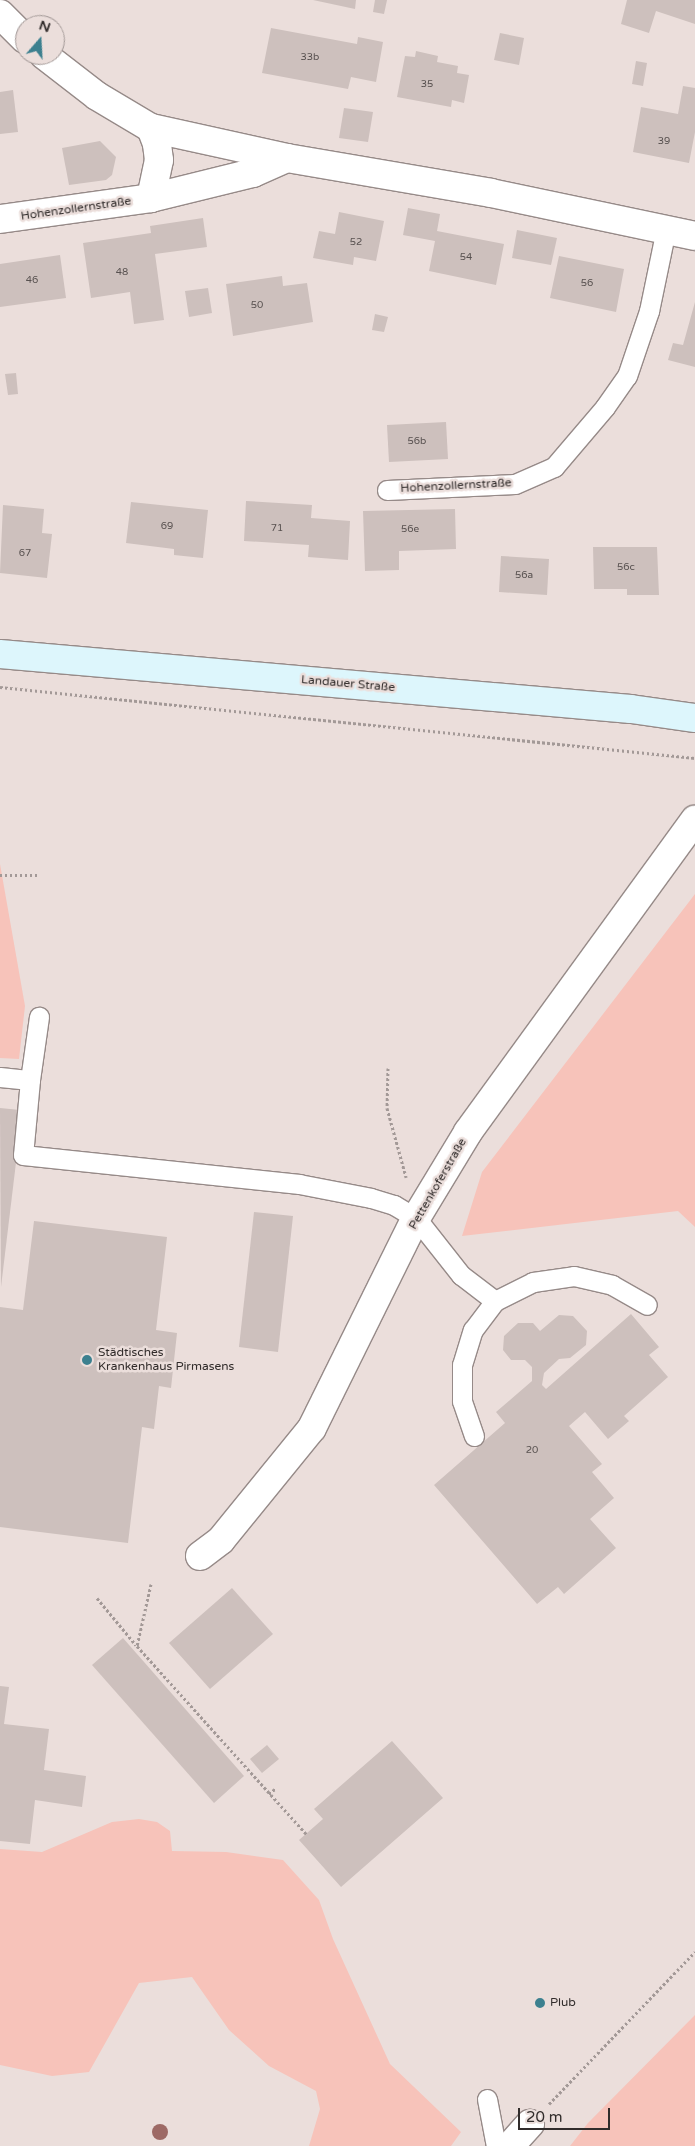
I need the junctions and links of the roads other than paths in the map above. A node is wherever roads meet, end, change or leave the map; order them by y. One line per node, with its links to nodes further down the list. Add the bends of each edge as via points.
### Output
1 (0, 14): 2 (street)
2 (15, 29)
3 (57, 65): 4 (street, via 97,96)
4 (151, 128): 5 (street); 6 (street, via 159,160)
5 (287, 158): 6 (street, Hohenzollernstraße, via 253,173); 8 (street, via 491,193)
6 (151, 198): 7 (street, Hohenzollernstraße)
7 (0, 219)
8 (666, 230): 9 (street); 10 (lane, Hohenzollernstraße, via 649,312 627,376 606,407 554,467 515,484)
9 (695, 236)
10 (386, 490)
11 (0, 654): 12 (main road, Landauer Straße, via 631,709)
12 (695, 718)
13 (695, 820): 17 (street, Pettenkoferstraße, via 468,1132)
14 (39, 1017): 16 (lane)
15 (0, 1077): 16 (lane)
16 (30, 1080): 17 (lane, via 23,1155 299,1184 371,1198 394,1205)
17 (416, 1218): 18 (lane, via 461,1275); 21 (street, Pettenkoferstraße, via 312,1428 220,1540)
18 (496, 1301): 19 (lane, via 533,1282 574,1276 612,1285); 20 (lane, via 472,1330 462,1365 462,1402)
19 (647, 1305)
20 (474, 1436)
21 (200, 1556)
22 (487, 2099): 24 (lane)
23 (530, 2124): 25 (street)
24 (496, 2146)
25 (510, 2146)

